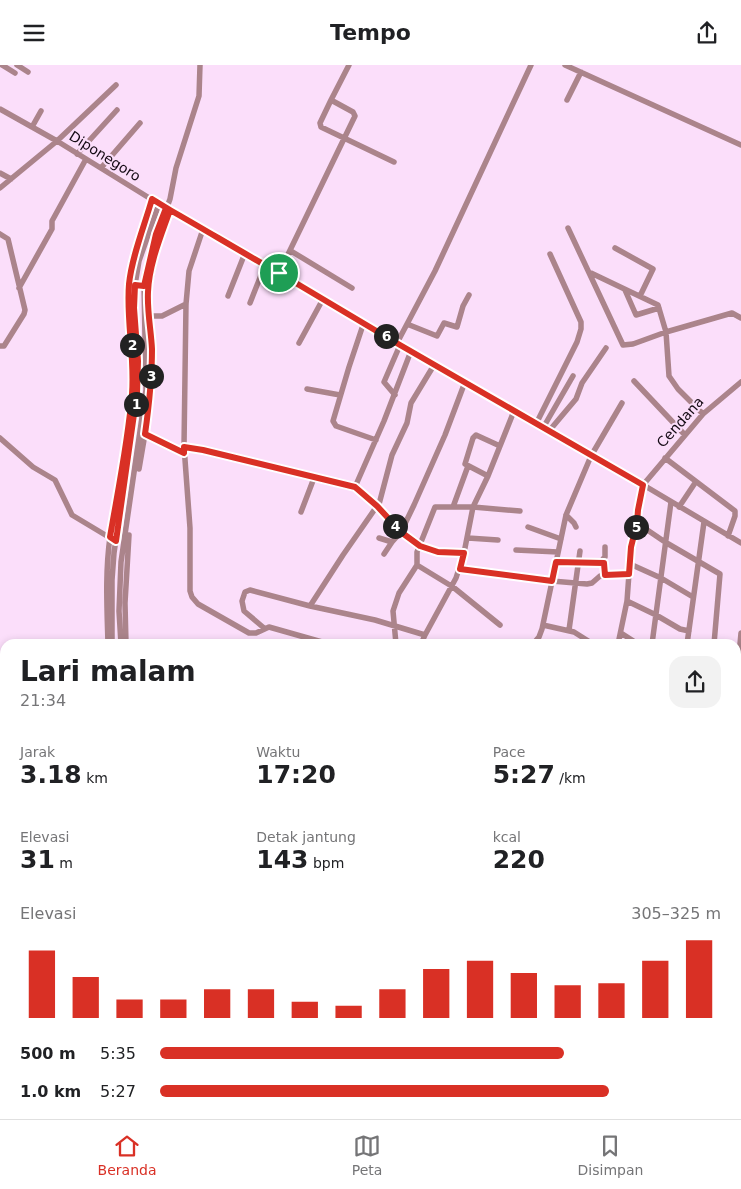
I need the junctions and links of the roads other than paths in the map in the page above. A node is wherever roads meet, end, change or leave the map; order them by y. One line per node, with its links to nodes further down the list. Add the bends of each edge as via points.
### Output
1 (2, 65): 9 (street)
2 (17, 65): 7 (street)
3 (200, 65): 29 (street, via 199,96)
4 (349, 65): 11 (street)
5 (531, 65): 57 (street)
6 (565, 65): 8 (street)
7 (28, 72)
8 (580, 72): 12 (street); 20 (street)
9 (15, 73)
10 (116, 85): 19 (street)
11 (331, 100): 18 (street, via 355,113); 18 (street, via 320,124)
12 (568, 100)
13 (0, 109): 17 (street, Diponegoro)
14 (117, 110): 21 (street)
15 (40, 111): 17 (street)
16 (140, 123): 24 (street)
17 (32, 127): 19 (street, Diponegoro)
18 (345, 139): 23 (street); 36 (street)
19 (57, 141): 21 (street, Diponegoro); 26 (street)
20 (741, 145)
21 (77, 154): 22 (street, Diponegoro)
22 (86, 159): 24 (street, Diponegoro); 43 (street)
23 (394, 161)
24 (101, 168): 28 (street, Diponegoro)
25 (0, 173): 26 (street)
26 (11, 179): 27 (street)
27 (0, 188)
28 (152, 199): 30 (street, Diponegoro); 106 (street, via 129,284 132,393)
29 (170, 199): 30 (street); 31 (street)
30 (159, 204): 31 (street, Diponegoro); 42 (street, via 141,255)
31 (168, 209): 33 (street, Diponegoro); 46 (street, via 154,241)
32 (568, 228): 41 (street)
33 (203, 229): 37 (street, Diponegoro); 52 (street, via 189,271)
34 (0, 234): 43 (street, via 8,239)
35 (616, 248): 49 (street, via 652,269)
36 (291, 251): 40 (street); 44 (street)
37 (245, 253): 39 (street, Diponegoro); 48 (street)
38 (550, 254): 75 (street, via 581,322 581,329)
39 (265, 265): 40 (street, Diponegoro); 51 (street)
40 (279, 273): 50 (street, Diponegoro)
41 (590, 273): 45 (street); 58 (street, via 623,345)
42 (135, 285): 46 (street); 110 (street, via 137,393)
43 (19, 288): 61 (street, via 25,312 4,346)
44 (352, 288)
45 (625, 290): 49 (street); 53 (street, via 636,315)
46 (150, 291): 54 (street); 149 (street, via 146,389 121,562)
47 (469, 295): 57 (street, via 457,327 444,323 437,335)
48 (228, 296)
49 (640, 296): 53 (street)
50 (323, 299): 56 (street, Diponegoro); 59 (street)
51 (250, 303)
52 (186, 304): 54 (street, via 159,316); 83 (street)
53 (659, 308): 58 (street)
54 (149, 316): 79 (street, via 152,349)
55 (741, 318): 58 (street, via 732,313)
56 (364, 323): 60 (street, Diponegoro); 70 (street)
57 (407, 324): 60 (street)
58 (666, 332): 74 (street, via 669,376)
59 (299, 343)
60 (398, 344): 63 (street, Diponegoro); 71 (street, via 384,382)
61 (0, 346)
62 (606, 348): 77 (street, via 586,377 576,399)
63 (412, 351): 64 (street, Diponegoro); 71 (street)
64 (434, 365): 67 (street, Diponegoro); 93 (street, via 411,403)
65 (573, 376): 76 (street)
66 (634, 381): 78 (street)
67 (465, 382): 73 (street, Diponegoro); 104 (street, via 429,473)
68 (741, 382): 74 (street, Cendana)
69 (307, 389): 70 (street)
70 (340, 395): 81 (street, via 333,419 335,425)
71 (395, 395): 81 (street)
72 (622, 403): 84 (street)
73 (514, 411): 75 (street, Diponegoro); 82 (street)
74 (702, 414): 78 (street, Cendana)
75 (536, 424): 76 (street, Diponegoro)
76 (543, 428): 77 (street, Diponegoro)
77 (549, 431): 84 (street, Diponegoro)
78 (684, 435): 85 (street, Cendana)
79 (149, 436): 83 (street); 150 (street, via 129,540)
80 (0, 438): 106 (street, via 33,467 55,480 72,515)
81 (376, 440): 91 (street)
82 (500, 446): 86 (street, via 481,436 474,437 465,463); 87 (street)
83 (184, 450): 88 (street, via 233,457); 142 (street, via 192,597 198,604 249,633)
84 (590, 455): 90 (street, Diponegoro); 99 (street)
85 (665, 458): 89 (street); 90 (street, Cendana)
86 (468, 467): 87 (street); 94 (street)
87 (488, 476): 95 (street)
88 (314, 478): 91 (street); 98 (street)
89 (695, 483): 96 (street); 105 (street, via 735,511)
90 (643, 485): 92 (street, Diponegoro); 101 (street)
91 (355, 487): 93 (street)
92 (671, 503): 96 (street, Diponegoro); 113 (street)
93 (378, 507): 104 (street); 137 (street)
94 (453, 507): 95 (street); 115 (street, via 435,507)
95 (473, 507): 97 (street); 108 (street)
96 (679, 507): 100 (street, Diponegoro)
97 (520, 511)
98 (301, 512)
99 (566, 515): 103 (street); 109 (street)
100 (704, 522): 105 (street, Diponegoro); 122 (street)
101 (637, 523): 113 (street); 126 (street)
102 (528, 527): 109 (street)
103 (576, 527)
104 (401, 532): 112 (street); 115 (street)
105 (728, 536): 114 (street, Diponegoro)
106 (110, 537): 110 (street); 147 (street)
107 (380, 538): 112 (street)
108 (468, 538): 111 (street); 120 (street)
109 (561, 539): 119 (street)
110 (116, 541): 148 (street)
111 (498, 541)
112 (392, 542): 121 (street)
113 (665, 542): 122 (street); 131 (street)
114 (741, 544)
115 (420, 546): 120 (street, via 438,552); 127 (street, via 416,554)
116 (606, 547): 125 (street)
117 (516, 550): 119 (street)
118 (580, 551): 124 (street)
119 (558, 552): 123 (street)
120 (464, 553): 128 (street)
121 (384, 554)
122 (698, 561): 135 (street); 160 (street, via 721,575)
123 (556, 562): 124 (street); 132 (street)
124 (578, 563): 125 (street); 133 (street)
125 (604, 563): 130 (street)
126 (630, 564): 129 (street); 131 (street)
127 (417, 565): 134 (street); 139 (street, via 396,600)
128 (460, 569): 132 (street); 134 (street)
129 (629, 574): 130 (street); 136 (street)
130 (605, 575): 133 (street, via 590,583)
131 (661, 579): 135 (street); 138 (street)
132 (552, 581): 133 (street); 141 (street)
133 (575, 583): 143 (street)
134 (453, 587): 140 (street); 146 (street)
135 (693, 597): 144 (street)
136 (627, 601): 138 (street); 145 (street)
137 (310, 606): 139 (street); 142 (street, via 246,591 242,601 244,611)
138 (656, 615): 144 (street); 158 (street)
139 (393, 625): 146 (street); 152 (street)
140 (500, 625)
141 (543, 625): 143 (street); 154 (street)
142 (264, 628): 151 (street)
143 (569, 630): 155 (street)
144 (689, 631): 159 (street)
145 (621, 633): 156 (street); 157 (street)
146 (425, 635): 153 (street)
147 (108, 639)
148 (112, 639)
149 (121, 639)
150 (126, 639)
151 (311, 639)
152 (395, 639)
153 (423, 639)
154 (537, 639)
155 (584, 639)
156 (619, 639)
157 (630, 639)
158 (653, 639)
159 (688, 639)
160 (715, 639)

